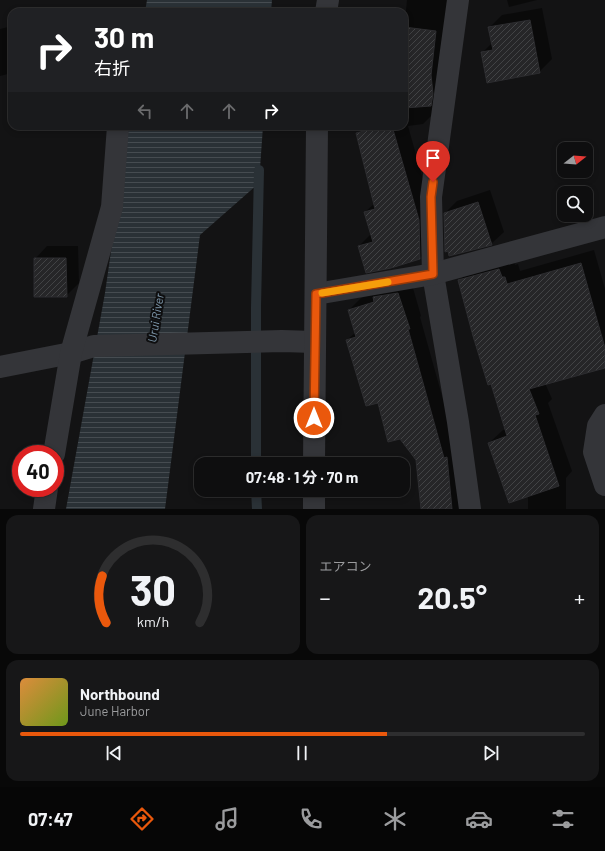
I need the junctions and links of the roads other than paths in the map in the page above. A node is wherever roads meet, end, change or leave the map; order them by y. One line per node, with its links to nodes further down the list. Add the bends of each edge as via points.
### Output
1 (458, 0): 5 (street, via 431,197)
2 (118, 130): 8 (street, via 112,207)
3 (317, 130): 6 (street)
4 (605, 227): 5 (street)
5 (433, 274): 6 (street); 18 (street)
6 (316, 294): 7 (street)
7 (314, 342): 8 (street, via 94,346); 12 (street)
8 (72, 353): 9 (street); 11 (street)
9 (0, 368)
10 (605, 415): 13 (street, via 598,426 594,452)
11 (56, 445)
12 (314, 457)
13 (605, 485)
14 (46, 497): 16 (street)
15 (314, 497): 17 (street)
16 (44, 509)
17 (314, 509)
18 (470, 509)

